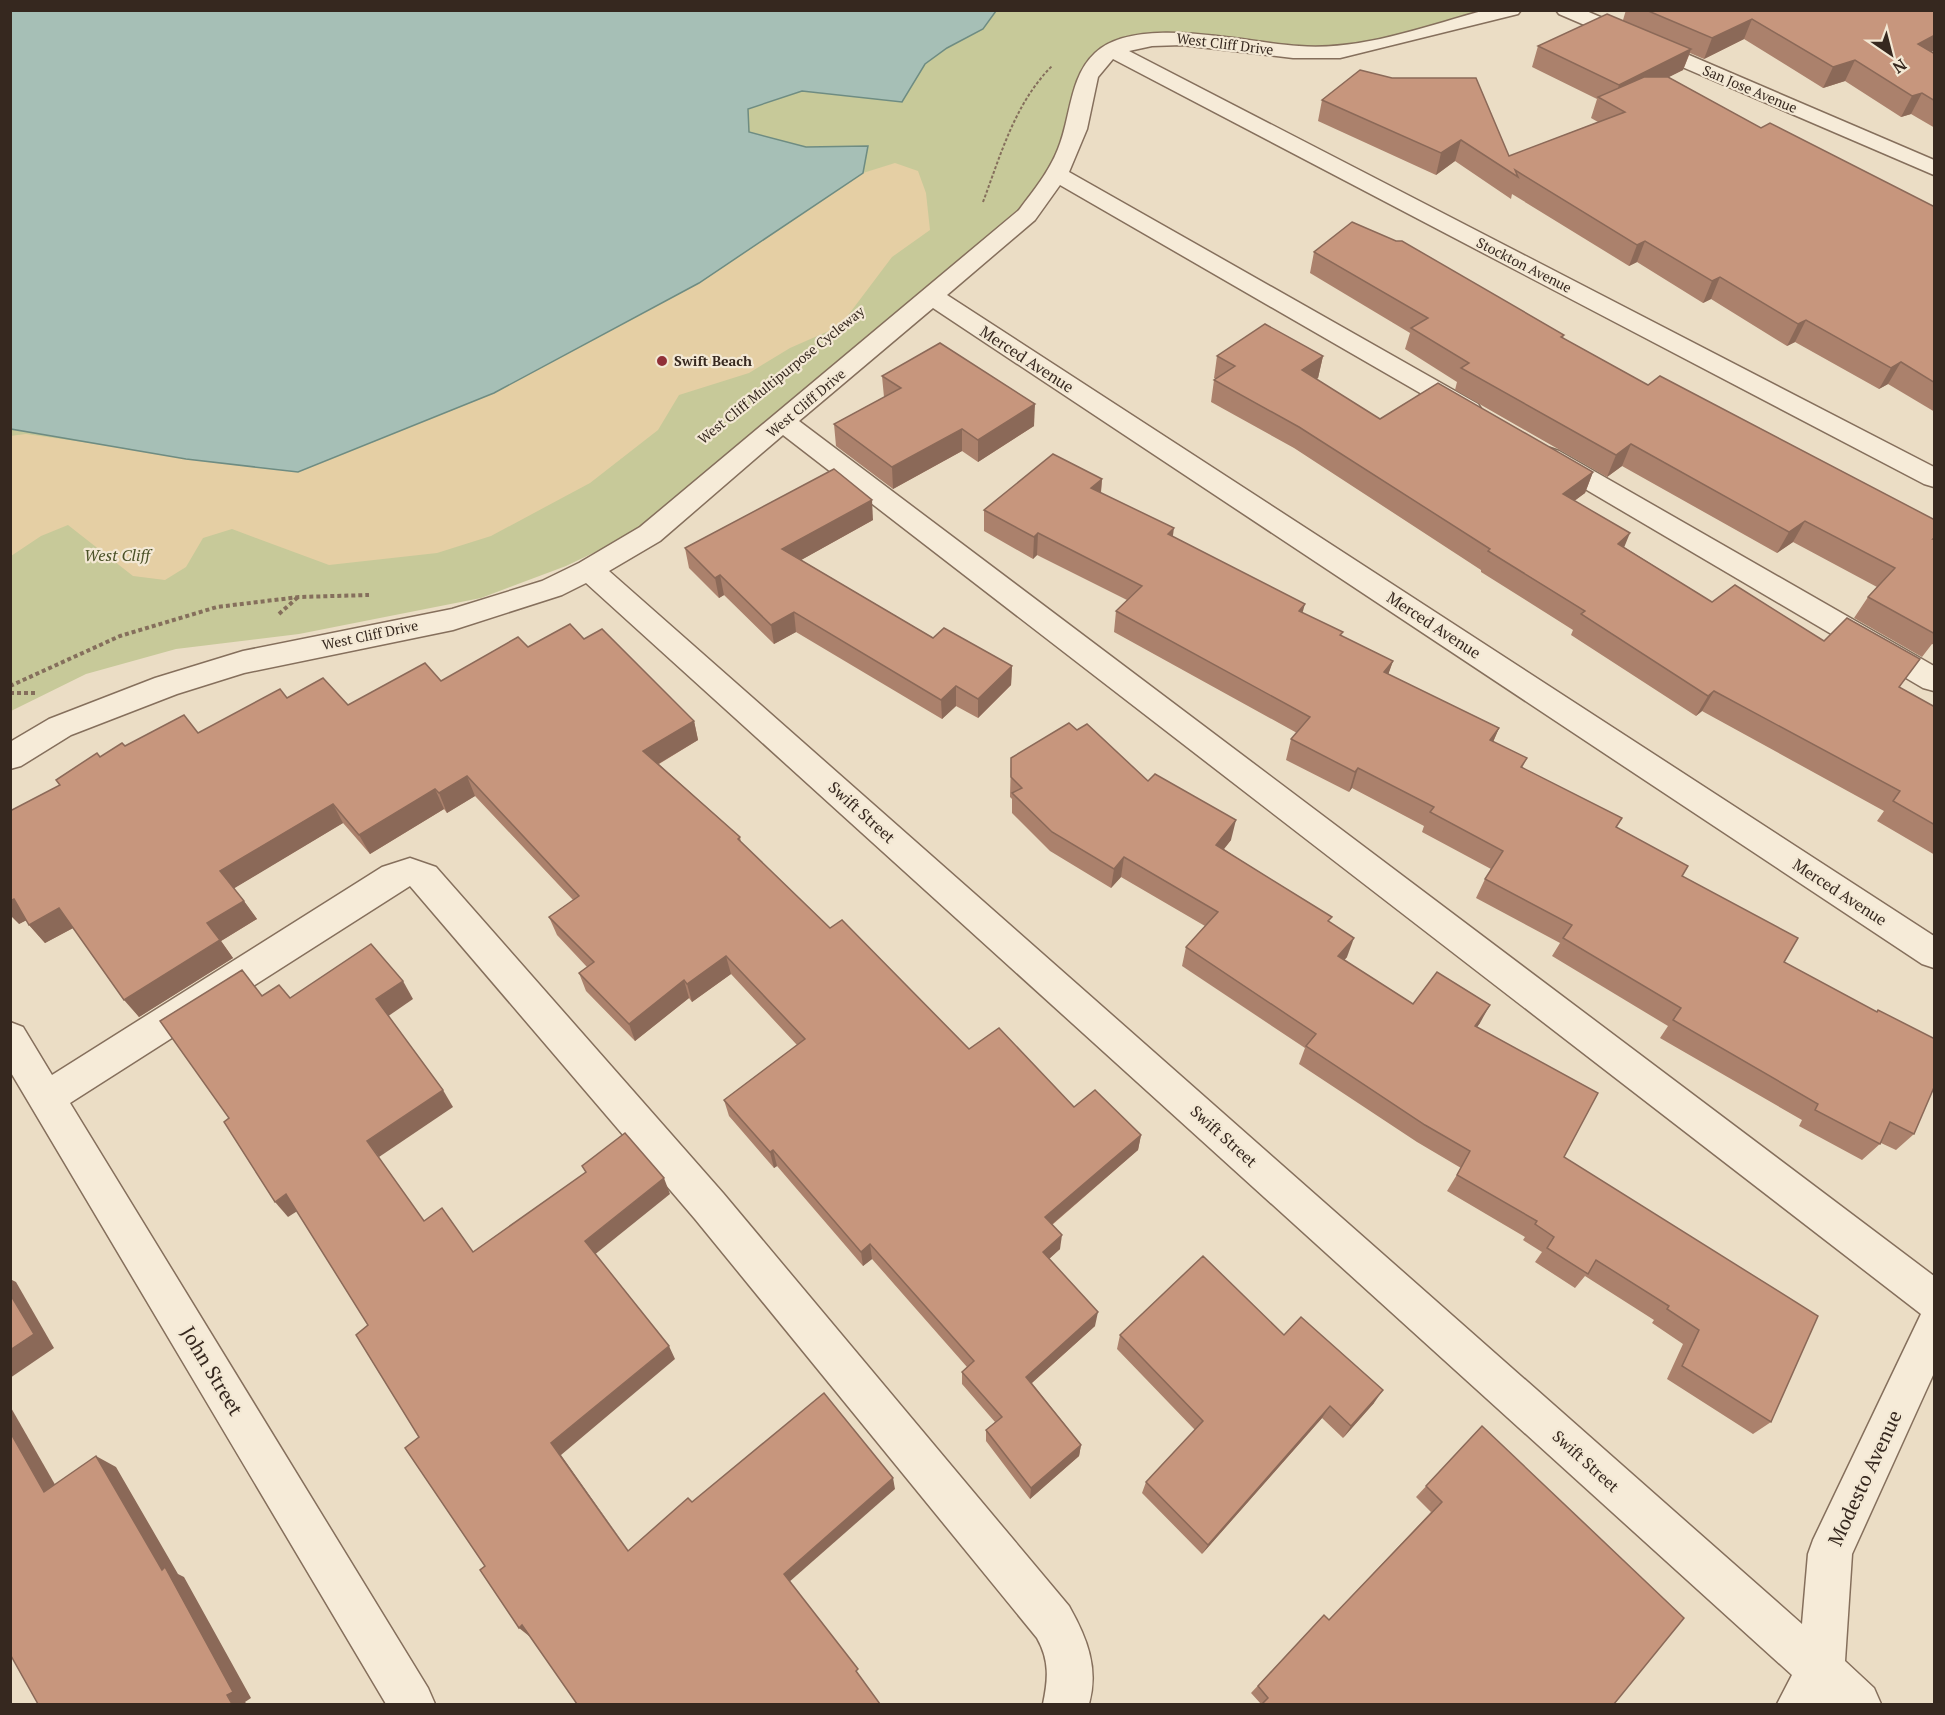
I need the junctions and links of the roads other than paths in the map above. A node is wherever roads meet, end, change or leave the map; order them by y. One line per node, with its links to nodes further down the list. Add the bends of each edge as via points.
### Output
1 (1511, 10): 3 (street, West Cliff Drive, via 1334,53 1167,38)
2 (1566, 10): 4 (street, San Jose Avenue)
3 (1113, 51): 5 (street, West Cliff Drive, via 1087,76 1072,143); 10 (street, Stockton Avenue)
4 (1935, 168)
5 (1057, 174): 6 (street, West Cliff Drive, via 1028,215); 7 (street)
6 (933, 297): 8 (street, West Cliff Drive); 14 (street, Merced Avenue)
7 (1487, 421)
8 (783, 422): 11 (street, West Cliff Drive, via 650,534); 17 (street)
9 (1528, 444): 12 (street)
10 (1935, 478)
11 (589, 570): 13 (street, West Cliff Drive, via 552,588 453,619 243,662 166,686 60,727); 19 (street, Swift Street)
12 (1935, 680)
13 (10, 757)
14 (1935, 954)
15 (10, 1038): 16 (street, John Street)
16 (48, 1097): 20 (street, John Street); 21 (street, via 394,877 410,872 424,877 709,1206 1053,1622 1068,1647 1072,1684)
17 (1935, 1300)
18 (1935, 1329): 19 (street, Modesto Avenue, via 1830,1554)
19 (1811, 1688): 22 (street, Swift Street)
20 (412, 1704)
21 (1066, 1704)
22 (1858, 1704)

